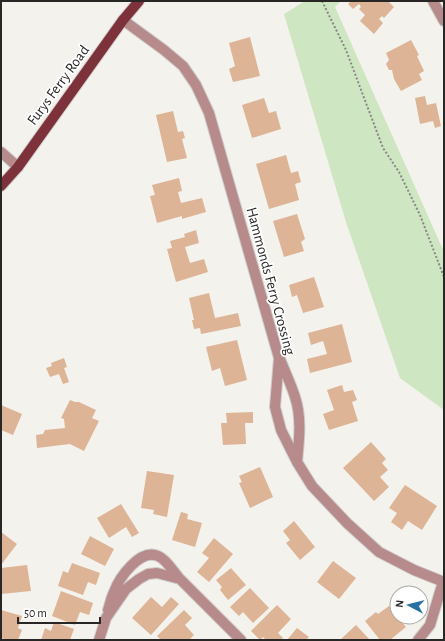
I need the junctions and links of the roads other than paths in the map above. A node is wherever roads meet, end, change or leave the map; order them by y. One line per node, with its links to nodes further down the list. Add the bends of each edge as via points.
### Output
1 (139, 1): 3 (main road, Furys Ferry Road)
2 (433, 1): 4 (street)
3 (123, 20): 6 (main road, Furys Ferry Road); 8 (street, Hammonds Ferry Crossing, via 183,66 196,85 209,113)
4 (444, 22)
5 (1, 152): 6 (street)
6 (18, 167): 7 (main road, Furys Ferry Road)
7 (1, 186)
8 (279, 358): 9 (street, via 298,409 300,429); 9 (street, Hammonds Ferry Crossing, via 275,408 281,430)
9 (297, 462): 11 (street, Hammonds Ferry Crossing, via 312,486 378,552)
10 (180, 580): 12 (street, via 157,572 148,574 126,590); 12 (street, via 158,556 143,556 123,575 114,592); 14 (street)
11 (443, 582): 15 (street, via 430,625)
12 (106, 618): 13 (street)
13 (99, 640)
14 (241, 640)
15 (418, 640)

